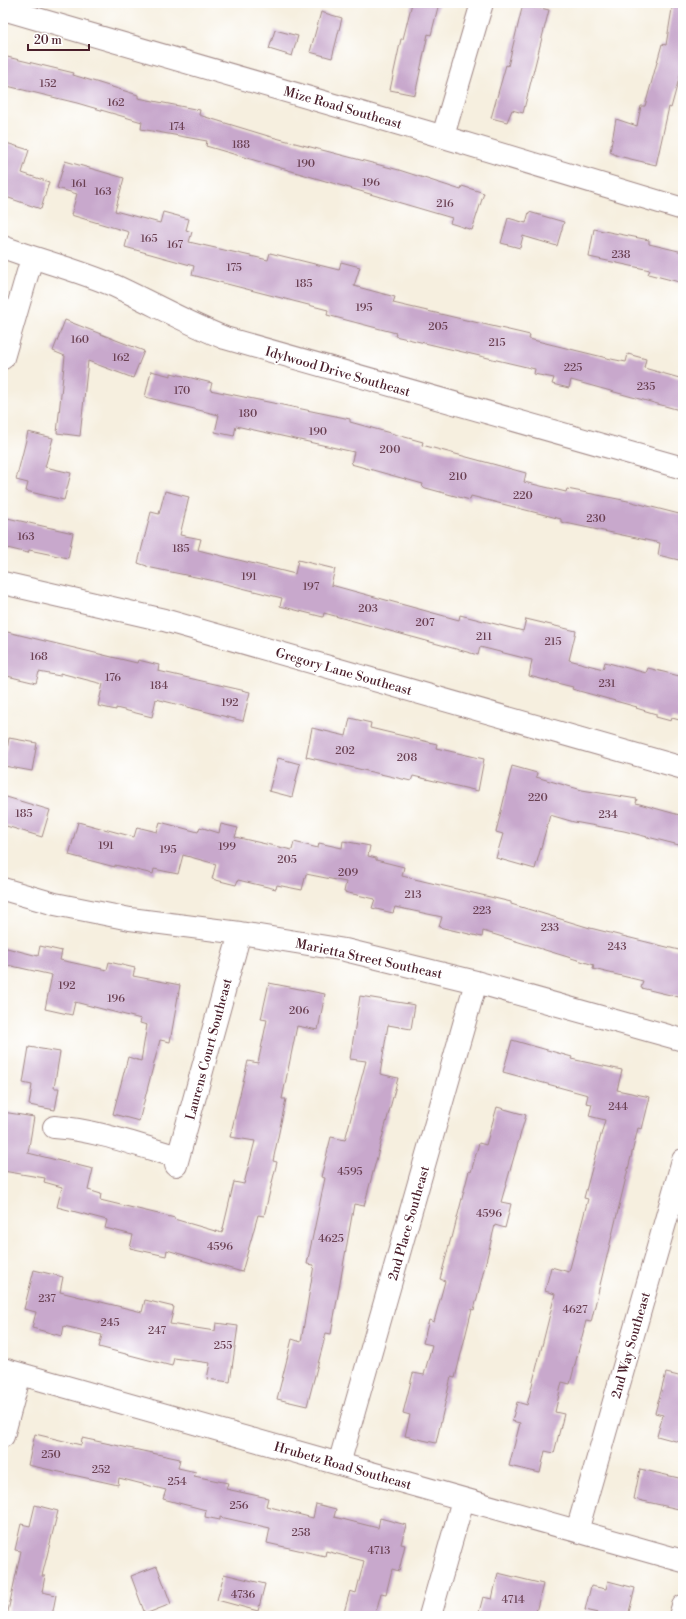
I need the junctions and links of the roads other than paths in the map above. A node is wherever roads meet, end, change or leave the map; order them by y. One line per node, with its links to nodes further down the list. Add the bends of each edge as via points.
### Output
1 (482, 3): 3 (street)
2 (3, 10): 3 (street, Mize Road Southeast)
3 (443, 136): 4 (street, Mize Road Southeast)
4 (683, 209)
5 (3, 247): 6 (street, Idylwood Drive Southeast)
6 (32, 258): 7 (street); 8 (street, Idylwood Drive Southeast, via 82,272 116,286 176,317 225,338)
7 (3, 358)
8 (683, 468)
9 (3, 583): 10 (street, Gregory Lane Southeast, via 164,620)
10 (683, 768)
11 (3, 889): 12 (street, Marietta Street Southeast, via 55,904 130,919)
12 (240, 932): 13 (street, Marietta Street Southeast, via 345,950); 15 (street, Laurens Court Southeast, via 177,1161 96,1134)
13 (476, 982): 14 (street, Marietta Street Southeast); 19 (street, 2nd Place Southeast)
14 (683, 1040)
15 (54, 1128)
16 (683, 1160): 21 (street, 2nd Way Southeast)
17 (11, 1372): 18 (street); 19 (street, Hrubetz Road Southeast)
18 (3, 1436)
19 (339, 1464): 20 (street, Hrubetz Road Southeast)
20 (463, 1500): 21 (street, Hrubetz Road Southeast); 24 (street)
21 (577, 1531): 22 (street, Hrubetz Road Southeast)
22 (683, 1562)
23 (683, 1606): 25 (street)
24 (430, 1616)
25 (680, 1616)

